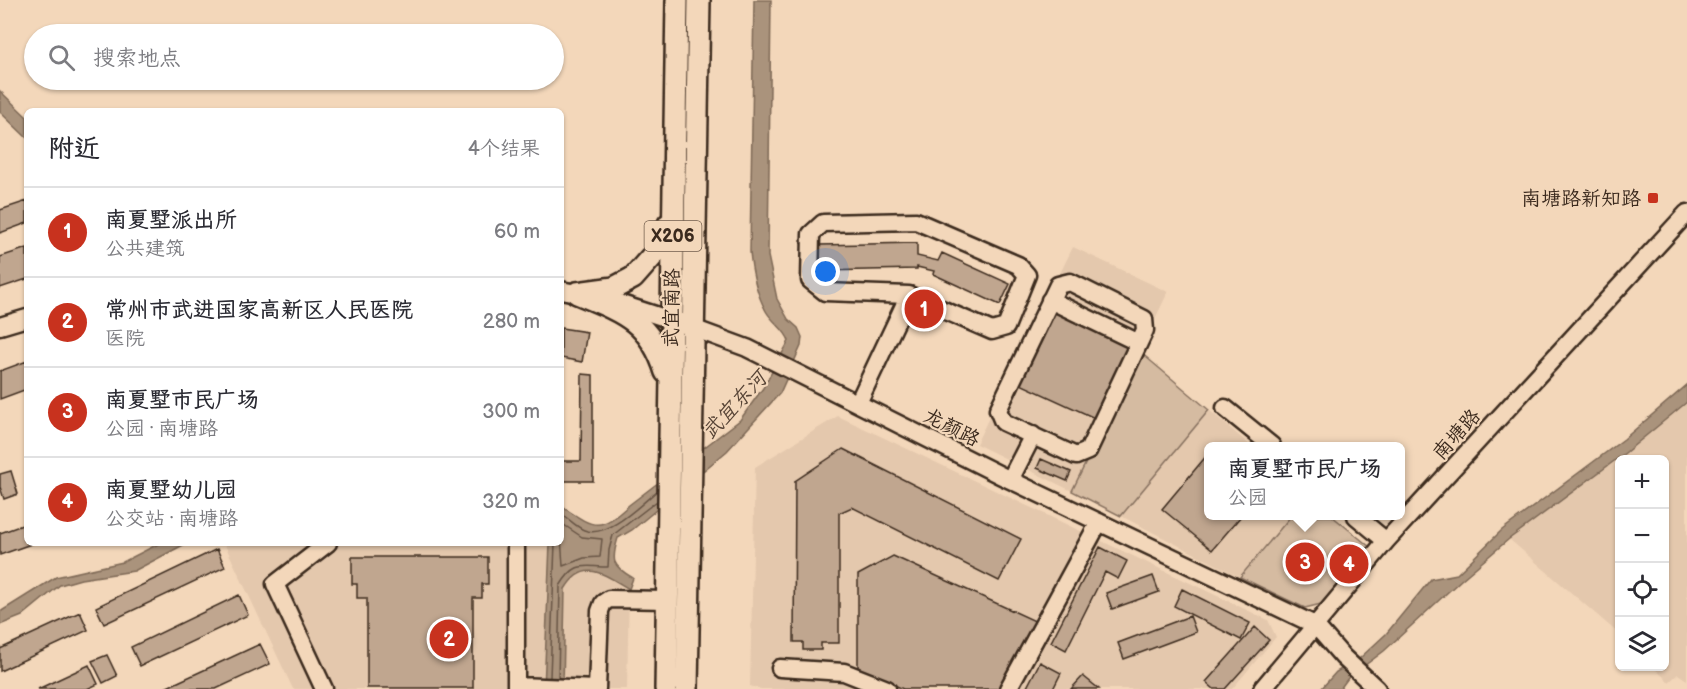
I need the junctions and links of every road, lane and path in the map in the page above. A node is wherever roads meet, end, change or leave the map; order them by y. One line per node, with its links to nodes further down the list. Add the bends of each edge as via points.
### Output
1 (677, 0): 3 (main road, 武宜南路 / X206)
2 (699, 0): 11 (main road, 武宜南路 / X206)
3 (673, 212): 5 (main road, via 663,244 633,278 614,288); 9 (main road, 武宜南路 / X206)
4 (1686, 212): 21 (street, 南塘路)
5 (569, 292): 9 (street, 龙颜路, via 606,299); 13 (main road, via 618,310 644,329 659,351)
6 (909, 295): 6 (street, via 992,331 1006,327 1027,275 1018,264 916,221 823,223 811,234 810,280 825,292); 14 (street)
7 (1050, 300): 12 (street); 12 (street, via 1058,285 1070,282 1144,319 1145,330); 16 (street, via 999,410 1003,422)
8 (24, 319): 10 (street)
9 (671, 320): 11 (street, 龙颜路); 13 (main road, 武宜南路 / X206)
10 (0, 326)
11 (693, 327): 14 (street, 龙颜路, via 765,357); 33 (main road, 武宜南路 / X206)
12 (1138, 344): 16 (street, via 1088,451 1076,456)
13 (670, 386): 24 (main road, 武宜南路 / X206)
14 (858, 404): 18 (street, 龙颜路)
15 (1225, 408): 17 (street)
16 (1033, 435): 18 (street)
17 (1266, 442)
18 (1010, 480): 20 (street, 龙颜路)
19 (1361, 520): 21 (street)
20 (1099, 522): 25 (street, 龙颜路); 35 (street)
21 (1386, 541): 25 (street, 南塘路)
22 (321, 546): 30 (street, via 275,584)
23 (516, 546): 28 (street)
24 (668, 600): 31 (street, via 609,599 603,603); 32 (main road, X206)
25 (1315, 625): 36 (street, 南塘路); 37 (street)
26 (780, 668): 27 (street)
27 (843, 681): 34 (street)
28 (517, 688): 29 (street)
29 (566, 688): 31 (street)
30 (324, 689)
31 (597, 689)
32 (666, 689)
33 (687, 689)
34 (887, 689)
35 (1008, 689)
36 (1262, 689)
37 (1377, 689)

